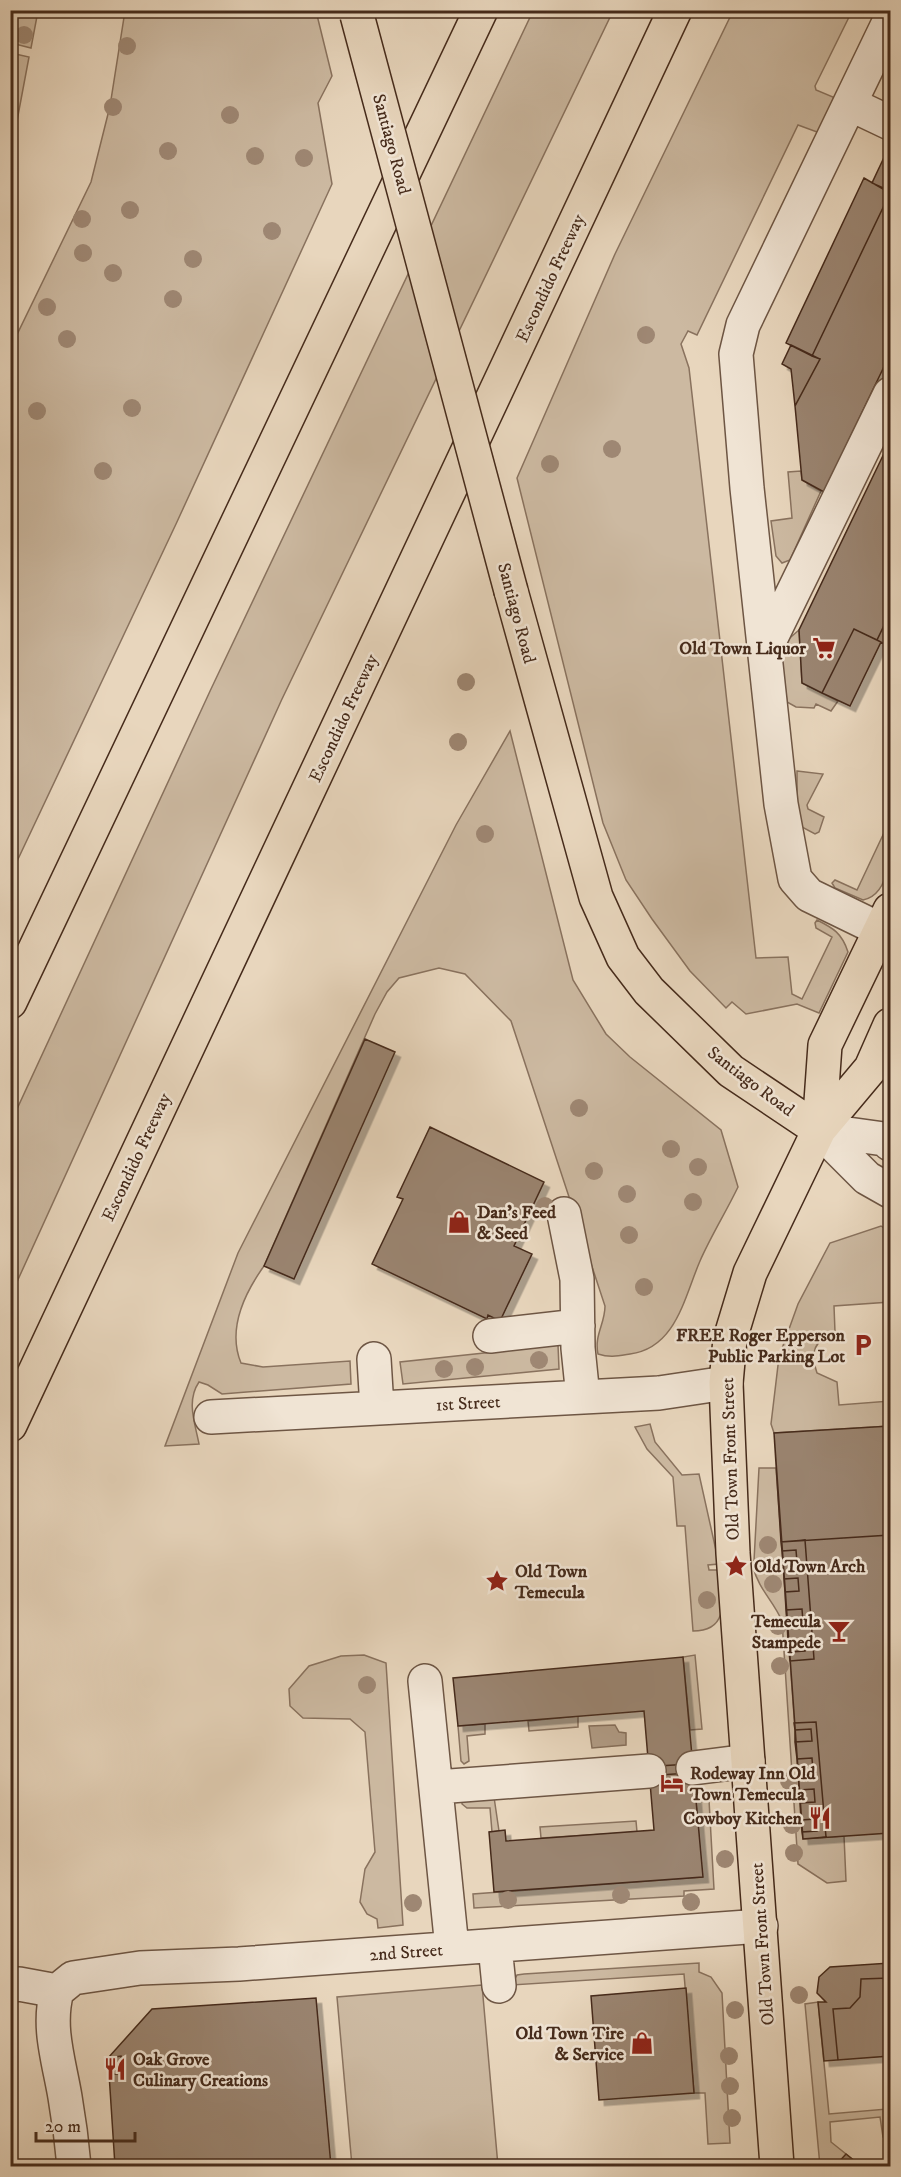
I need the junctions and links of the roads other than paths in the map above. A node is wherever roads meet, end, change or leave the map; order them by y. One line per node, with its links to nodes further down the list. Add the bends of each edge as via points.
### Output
1 (481, 10): 10 (main road)
2 (675, 10): 23 (main road, Escondido Freeway)
3 (357, 13): 12 (main road, Santiago Road, bridge, via 596,897 623,957 657,999 731,1071)
4 (891, 20): 5 (street)
5 (850, 104): 6 (street); 8 (street, via 743,325 736,354)
6 (891, 123)
7 (891, 394): 8 (street)
8 (765, 650): 9 (street, via 781,804 795,879 809,895)
9 (886, 920): 12 (main road, Old Town Front Street, via 825,1045)
10 (10, 1002)
11 (891, 1025): 12 (main road, Old Town Front Street, via 871,1068)
12 (819, 1130): 13 (street, via 884,1139); 14 (street, via 867,1178); 19 (main road, Old Town Front Street, via 740,1301 730,1339)
13 (891, 1144)
14 (891, 1191)
15 (564, 1214): 16 (street, via 575,1261)
16 (578, 1326): 17 (street); 20 (street)
17 (490, 1336)
18 (374, 1359): 21 (street)
19 (726, 1383): 20 (street, 1st Street, via 659,1393); 25 (main road, Old Town Front Street)
20 (583, 1397): 21 (street, 1st Street)
21 (377, 1408): 22 (street, 1st Street)
22 (211, 1417)
23 (10, 1425)
24 (425, 1681): 28 (street)
25 (748, 1761): 26 (street); 29 (main road, Old Town Front Street)
26 (693, 1768)
27 (649, 1771): 28 (street)
28 (436, 1787): 31 (street)
29 (761, 1926): 30 (street, 2nd Street); 36 (main road, Old Town Front Street)
30 (495, 1946): 31 (street, 2nd Street); 33 (street)
31 (452, 1948): 34 (street, 2nd Street, via 140,1968 73,1978)
32 (10, 1986): 34 (street)
33 (499, 1986)
34 (57, 1991): 35 (street, via 52,2030 71,2126)
35 (74, 2166)
36 (777, 2166)

